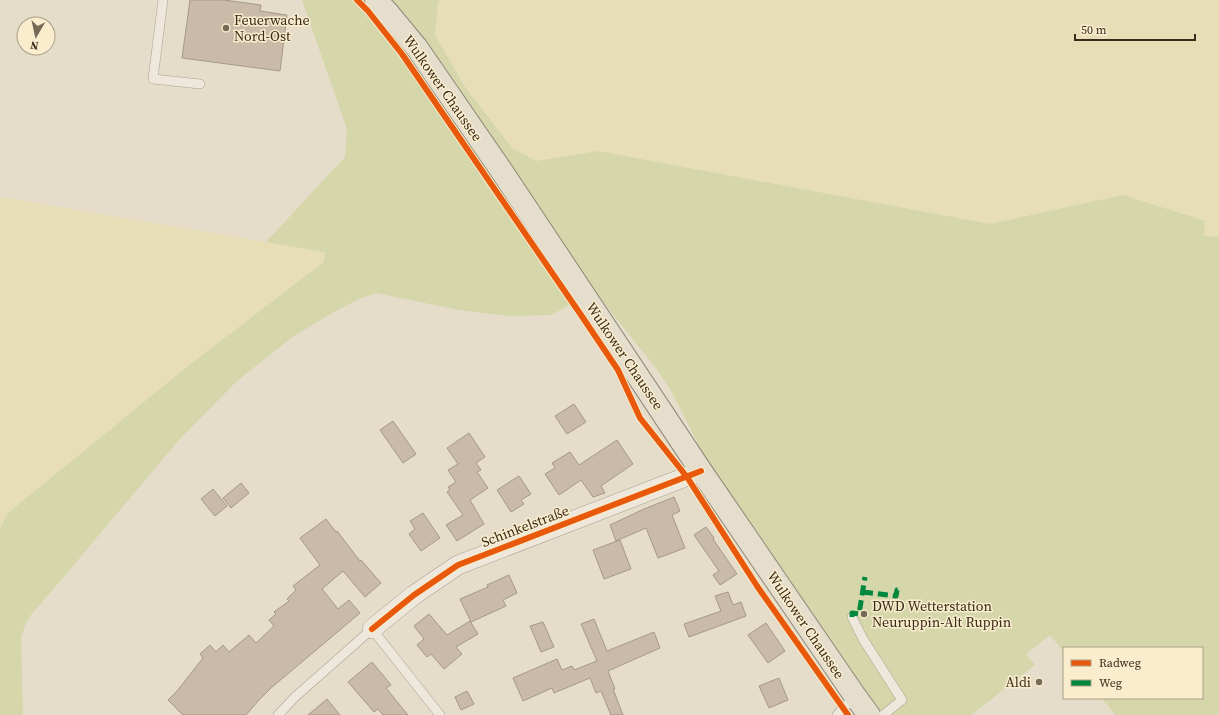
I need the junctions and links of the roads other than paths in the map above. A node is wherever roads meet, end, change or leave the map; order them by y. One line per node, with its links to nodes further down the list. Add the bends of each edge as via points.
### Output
1 (163, 0): 3 (lane, via 153,79)
2 (376, 0): 4 (main road, Wulkower Chaussee, via 417,48)
3 (200, 84)
4 (701, 471): 6 (street, Schinkelstraße, via 458,565 414,595); 7 (main road, Wulkower Chaussee)
5 (852, 617): 12 (lane, via 862,639 902,700)
6 (372, 629): 8 (lane, Schinkelstraße); 9 (lane)
7 (855, 696): 10 (lane); 11 (main road, Wulkower Chaussee)
8 (278, 715)
9 (440, 715)
10 (837, 715)
11 (869, 715)
12 (883, 715)

